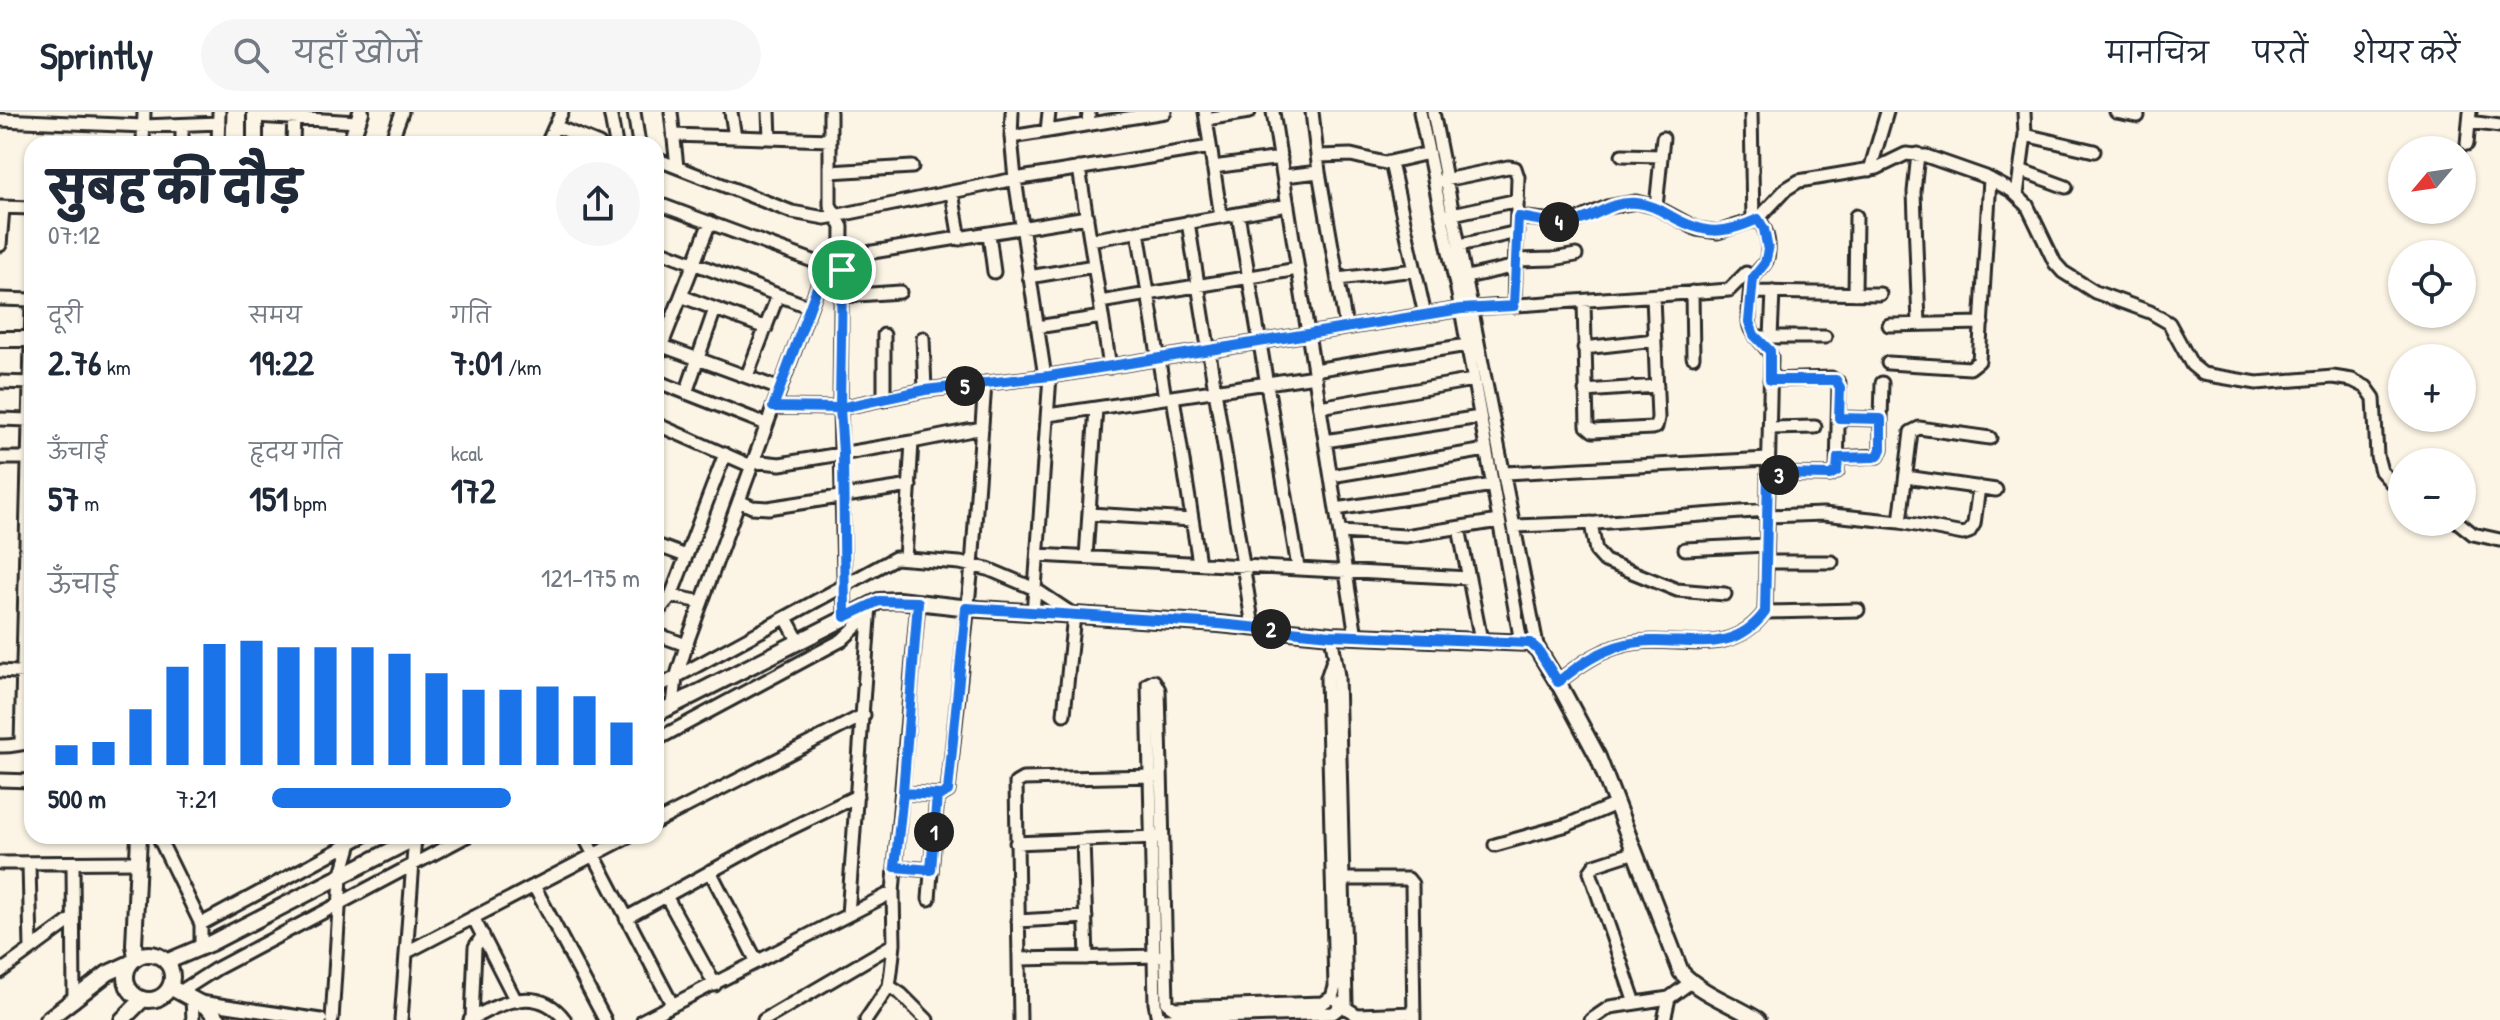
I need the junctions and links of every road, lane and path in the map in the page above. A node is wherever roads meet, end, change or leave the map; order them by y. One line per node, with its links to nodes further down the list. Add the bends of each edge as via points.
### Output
1 (0, 112): 34 (street)
2 (144, 112): 35 (street)
3 (402, 112): 47 (street)
4 (562, 112): 37 (street)
5 (610, 112): 50 (street)
6 (634, 112): 51 (street)
7 (671, 112): 40 (street)
8 (731, 112): 52 (street)
9 (769, 112): 54 (street)
10 (830, 112): 56 (street)
11 (1012, 112): 53 (street)
12 (1049, 112): 39 (street)
13 (1165, 112): 33 (street)
14 (1249, 112): 25 (street)
15 (1273, 112): 64 (street)
16 (1312, 112): 62 (street)
17 (1420, 112): 59 (street)
18 (1433, 112): 78 (street)
19 (1751, 112): 95 (street)
20 (1887, 112): 71 (street)
21 (2024, 112): 41 (street)
22 (2116, 112): 26 (street)
23 (255, 114): 24 (street); 44 (street)
24 (294, 115): 28 (street); 45 (street)
25 (1206, 115): 57 (street)
26 (2138, 116)
27 (37, 117): 30 (street); 34 (street)
28 (360, 117): 46 (street)
29 (2469, 117): 38 (street)
30 (76, 118): 31 (street)
31 (113, 118): 35 (street)
32 (219, 118): 36 (street)
33 (1089, 118): 39 (street)
34 (0, 120)
35 (144, 126): 36 (street); 42 (street)
36 (182, 126): 43 (street)
37 (555, 126): 48 (street); 49 (street)
38 (2500, 126)
39 (1047, 131): 53 (street)
40 (673, 135): 52 (street); 67 (street)
41 (2025, 135): 58 (street); 72 (street)
42 (143, 136)
43 (182, 136)
44 (255, 136)
45 (293, 136)
46 (353, 136)
47 (393, 136)
48 (551, 136)
49 (579, 136)
50 (614, 136)
51 (638, 136)
52 (735, 137): 54 (street)
53 (1011, 137): 76 (street)
54 (770, 138): 56 (street)
55 (1663, 138): 63 (street)
56 (830, 140): 73 (street)
57 (1210, 147): 69 (street); 70 (street)
58 (2094, 151)
59 (1429, 153): 66 (street); 78 (street)
60 (1918, 154): 71 (street); 77 (street); 145 (street, via 1914,192)
61 (1622, 155): 63 (street)
62 (1317, 156): 66 (street, via 1351,155); 74 (street)
63 (1661, 156): 85 (street)
64 (1281, 158): 69 (street); 75 (street)
65 (664, 162): 67 (street)
66 (1391, 163): 115 (street)
67 (677, 167): 91 (street, via 792,212)
68 (912, 167): 73 (street)
69 (1213, 167): 93 (street)
70 (1079, 168): 76 (street); 92 (street)
71 (1870, 170): 95 (street, via 1799,181)
72 (2020, 170): 79 (street); 81 (street)
73 (830, 172): 91 (street, via 831,210)
74 (1319, 172): 75 (street); 121 (street)
75 (1284, 176): 83 (street)
76 (1015, 179): 80 (street); 98 (street)
77 (1990, 179): 81 (street); 144 (street)
78 (1441, 181): 82 (street, via 1512,166); 89 (street)
79 (2066, 187)
80 (952, 193): 91 (street); 102 (street)
81 (2017, 195): 219 (street, via 2063,272 2095,292 2169,323 2192,365 2203,374 2257,383 2333,377 2366,387 2376,407 2377,456)
82 (1518, 200): 89 (street); 94 (street)
83 (1288, 205): 88 (street); 113 (street)
84 (664, 206): 96 (street)
85 (1656, 207): 94 (street, via 1628,202 1571,223); 95 (street, via 1707,231)
86 (2, 208): 87 (street); 104 (street)
87 (24, 208)
88 (1238, 214): 93 (street); 119 (street)
89 (1448, 216): 105 (street); 140 (street)
90 (1856, 216): 128 (street)
91 (839, 217): 108 (street)
92 (1087, 217): 98 (street); 103 (street)
93 (1221, 217): 97 (street)
94 (1518, 217): 100 (street)
95 (1755, 220): 125 (street, via 1764,229 1768,250)
96 (710, 222): 109 (street); 111 (street)
97 (1188, 222): 99 (street); 122 (street)
98 (1022, 228): 101 (street); 118 (street)
99 (1138, 231): 103 (street); 127 (street)
100 (1517, 232): 105 (street); 110 (street)
101 (989, 234): 102 (street); 116 (street)
102 (960, 239): 108 (street)
103 (1090, 240): 112 (street)
104 (0, 245)
105 (1460, 245): 120 (street)
106 (664, 255): 109 (street)
107 (1576, 255): 110 (street)
108 (842, 257): 114 (street)
109 (694, 263): 130 (street); 131 (street)
110 (1516, 263): 120 (street); 138 (street)
111 (828, 266): 114 (street); 139 (street)
112 (1094, 266): 118 (street); 136 (street)
113 (1298, 269): 119 (street); 150 (street)
114 (842, 270): 132 (street)
115 (1415, 270): 121 (street); 142 (street)
116 (994, 272)
117 (1746, 273): 124 (street, via 1729,290)
118 (1029, 277): 147 (street)
119 (1248, 277): 122 (street); 160 (street)
120 (1467, 277): 140 (street)
121 (1338, 279): 148 (street)
122 (1199, 286): 127 (street); 164 (street)
123 (900, 292): 132 (street)
124 (1692, 292): 133 (street); 165 (street)
125 (1751, 292): 126 (street); 153 (street, via 1749,322)
126 (1773, 292): 128 (street); 154 (street)
127 (1148, 294): 136 (street); 166 (street)
128 (1855, 294): 129 (street)
129 (1880, 294)
130 (778, 295): 139 (street); 149 (street)
131 (681, 296): 141 (street); 151 (street)
132 (842, 296): 191 (street)
133 (1653, 296): 137 (street); 159 (street)
134 (0, 299): 135 (street)
135 (24, 301)
136 (1100, 302): 143 (street)
137 (1584, 302): 138 (street); 163 (street)
138 (1514, 306): 140 (street)
139 (810, 307): 182 (street)
140 (1467, 308): 142 (street); 161 (street); 215 (street)
141 (715, 309): 149 (street); 167 (street)
142 (1425, 315): 148 (street)
143 (1102, 317): 147 (street); 169 (street)
144 (1982, 323): 145 (street); 168 (street, via 1975,366)
145 (1919, 324): 146 (street)
146 (1889, 325)
147 (1037, 327): 172 (street)
148 (1346, 327): 150 (street)
149 (766, 328): 171 (street)
150 (1308, 333): 160 (street); 170 (street)
151 (664, 334)
152 (884, 335): 188 (street)
153 (1756, 337): 154 (street); 174 (street, via 1770,351)
154 (1771, 337): 155 (street)
155 (1825, 337)
156 (923, 338): 183 (street)
157 (0, 339): 158 (street)
158 (24, 339)
159 (1655, 340): 163 (street); 181 (street)
160 (1259, 341): 164 (street); 178 (street)
161 (1467, 345): 170 (street); 173 (street)
162 (664, 347): 167 (street)
163 (1584, 348): 185 (street)
164 (1209, 349): 166 (street); 184 (street)
165 (1693, 357)
166 (1158, 359): 169 (street); 187 (street)
167 (698, 360): 171 (street); 186 (street)
168 (1888, 363)
169 (1110, 367): 172 (street)
170 (1314, 373): 178 (street); 190 (street)
171 (747, 376): 182 (street)
172 (1048, 377): 177 (street); 193 (street)
173 (1473, 380): 190 (street); 194 (street)
174 (1770, 380): 195 (street, via 1836,380); 203 (street)
175 (0, 382): 176 (street)
176 (24, 383)
177 (985, 383): 183 (street); 202 (street)
178 (1266, 383): 184 (street); 250 (street)
179 (1882, 383): 197 (street)
180 (664, 384): 186 (street)
181 (1657, 386): 185 (street); 185 (street, via 1658,424 1652,428 1588,429)
182 (780, 389): 189 (street)
183 (925, 390): 188 (street)
184 (1216, 391): 187 (street); 248 (street)
185 (1585, 391)
186 (686, 393): 199 (street)
187 (1169, 397): 192 (street); 229 (street)
188 (884, 400): 191 (street)
189 (773, 407): 191 (street); 199 (street)
190 (1320, 407): 205 (street)
191 (840, 408): 208 (street)
192 (1096, 408): 193 (street); 228 (street)
193 (1048, 415): 241 (street)
194 (1480, 417): 205 (street); 207 (street)
195 (1839, 418): 197 (street); 212 (street)
196 (0, 419): 198 (street)
197 (1881, 419): 212 (street, via 1878,456)
198 (24, 420)
199 (766, 424): 214 (street)
200 (664, 427): 209 (street)
201 (1815, 427): 203 (street)
202 (982, 428): 206 (street); 249 (street)
203 (1769, 428): 213 (street)
204 (1990, 438): 218 (street, via 1914,429)
205 (1325, 441): 217 (street)
206 (912, 442): 208 (street); 221 (street)
207 (1486, 450): 217 (street); 220 (street)
208 (843, 453): 214 (street); 224 (street)
209 (725, 454): 214 (street); 242 (street)
210 (0, 458): 211 (street)
211 (24, 458)
212 (1838, 458): 216 (street, via 1837,471 1830,475)
213 (1768, 459): 215 (street); 216 (street)
214 (752, 464): 225 (street)
215 (1505, 473): 233 (street)
216 (1768, 474): 227 (street)
217 (1331, 476): 226 (street)
218 (1906, 477): 222 (street); 231 (street)
219 (2388, 479)
220 (1493, 485): 226 (street); 230 (street)
221 (910, 486): 224 (street); 244 (street)
222 (1979, 487): 223 (street); 231 (street, via 1969,532)
223 (1996, 490)
224 (844, 496): 225 (street, via 768,508); 253 (street)
225 (739, 501): 258 (street)
226 (1336, 509): 235 (street)
227 (1767, 513): 231 (street); 232 (street); 238 (street)
228 (1089, 514): 229 (street); 243 (street)
229 (1192, 520): 247 (street)
230 (1499, 521): 234 (street); 275 (street)
231 (1900, 522)
232 (1591, 523): 233 (street); 255 (street, via 1596,551 1605,561 1677,590)
233 (1515, 526): 277 (street)
234 (1459, 528): 235 (street, via 1405,536); 252 (street)
235 (1340, 532): 251 (street)
236 (2476, 535): 237 (street)
237 (2500, 540)
238 (1766, 545): 240 (street); 245 (street)
239 (664, 548): 242 (street)
240 (1685, 549)
241 (1038, 555): 243 (street); 254 (street)
242 (686, 556): 257 (street)
243 (1086, 557): 247 (street)
244 (905, 559): 249 (street); 253 (street, via 882,563)
245 (1766, 562): 246 (street); 265 (street)
246 (1832, 562)
247 (1199, 563): 248 (street)
248 (1243, 565): 250 (street); 269 (street)
249 (972, 566): 254 (street); 262 (street)
250 (1298, 567): 251 (street)
251 (1346, 570): 252 (street); 271 (street)
252 (1469, 578): 274 (street)
253 (844, 586): 267 (street); 268 (street)
254 (1035, 589): 264 (street); 266 (street)
255 (1725, 594)
256 (664, 595): 257 (street)
257 (670, 597): 258 (street); 260 (street)
258 (702, 602): 276 (street)
259 (918, 602): 261 (street); 262 (street); 292 (street)
260 (664, 604)
261 (870, 604): 267 (street); 285 (street); 286 (street, via 842,640)
262 (966, 608): 264 (street); 293 (street, via 948,791)
263 (1858, 610): 265 (street)
264 (1033, 612): 266 (street)
265 (1765, 612): 280 (street, via 1748,630 1718,642 1625,644 1599,653)
266 (1074, 615): 269 (street); 284 (street)
267 (845, 617): 273 (street)
268 (786, 618): 273 (street); 281 (street)
269 (1253, 627): 270 (street)
270 (1331, 635): 271 (street); 321 (street, via 1338,676)
271 (1356, 636): 274 (street)
272 (664, 637): 276 (street)
273 (798, 640): 282 (street)
274 (1481, 640): 275 (street)
275 (1521, 642): 277 (street)
276 (686, 645): 281 (street)
277 (1538, 650): 280 (street)
278 (0, 671): 279 (street)
279 (24, 673)
280 (1558, 682): 295 (street)
281 (666, 683): 282 (street)
282 (673, 705): 283 (street)
283 (664, 710)
284 (1064, 714)
285 (864, 715): 294 (street); 296 (street)
286 (664, 736)
287 (24, 744): 288 (street)
288 (0, 746)
289 (1154, 776): 289 (street, via 1147,688 1154,681 1159,690); 297 (street); 299 (street, via 1019,780)
290 (0, 780): 291 (street)
291 (24, 781)
292 (903, 793): 293 (street); 317 (street)
293 (937, 795): 318 (street)
294 (857, 796): 319 (street); 327 (street)
295 (1616, 804): 309 (street, via 1567,825); 310 (street)
296 (664, 818)
297 (1156, 837): 298 (street); 339 (street)
298 (1083, 840): 299 (street); 329 (street)
299 (1016, 843): 332 (street)
300 (139, 844): 312 (street)
301 (162, 844): 333 (street)
302 (343, 844): 333 (street)
303 (351, 844): 320 (street)
304 (403, 844): 320 (street)
305 (415, 844): 316 (street)
306 (452, 844): 316 (street)
307 (588, 844): 311 (street)
308 (615, 844): 311 (street)
309 (1495, 845)
310 (1635, 852): 346 (street, via 1681,972); 356 (street, via 1595,865 1590,872)
311 (594, 855): 322 (street); 330 (street)
312 (138, 862): 314 (street); 342 (street)
313 (0, 863): 315 (street)
314 (73, 863): 315 (street); 331 (street)
315 (29, 864): 337 (street)
316 (412, 865): 326 (street); 338 (street)
317 (895, 867): 318 (street); 323 (street)
318 (931, 870): 325 (street)
319 (710, 871): 324 (street); 344 (street)
320 (341, 877): 326 (street); 336 (street)
321 (1338, 879): 350 (street); 358 (street, via 1347,996); 361 (street, via 1408,879 1412,884)
322 (534, 886): 328 (street); 374 (street)
323 (893, 892): 327 (street); 335 (street)
324 (666, 896): 330 (street); 347 (street)
325 (929, 899)
326 (339, 904): 349 (street, via 216,969); 371 (street)
327 (848, 915): 344 (street)
328 (473, 917): 334 (street); 338 (street)
329 (1086, 917): 332 (street); 340 (street)
330 (626, 918): 355 (street)
331 (71, 920): 337 (street); 353 (street)
332 (1018, 921): 341 (street)
333 (201, 924): 336 (street)
334 (483, 935): 354 (street); 365 (street, via 475,947)
335 (894, 944): 348 (street); 376 (street)
336 (201, 946): 343 (street)
337 (31, 949): 345 (street)
338 (407, 952): 372 (street)
339 (1159, 956): 340 (street); 357 (street); 363 (street)
340 (1087, 958): 341 (street)
341 (1019, 959): 379 (street)
342 (133, 960): 343 (street, via 154,954); 352 (street, via 125,980); 353 (street)
343 (166, 962): 349 (street)
344 (757, 962): 347 (street)
345 (0, 972)
346 (1691, 982): 351 (street); 382 (street)
347 (715, 985): 355 (street)
348 (889, 986): 377 (street); 378 (street)
349 (185, 995): 352 (street); 364 (street); 369 (street); 370 (street)
350 (1332, 997): 358 (street); 359 (street)
351 (1669, 998): 356 (street); 366 (street)
352 (142, 1000): 368 (street)
353 (74, 1001): 367 (street)
354 (516, 1001): 365 (street); 373 (street, via 548,1003)
355 (672, 1004): 362 (street)
356 (1629, 1004): 380 (street, via 1603,1010); 381 (street)
357 (1170, 1007): 360 (street); 363 (street)
358 (1343, 1008): 359 (street); 361 (street, via 1357,1015)
359 (1301, 1013): 360 (street)
360 (1226, 1014): 363 (street)
361 (1414, 1016)
362 (657, 1017): 375 (street)
363 (1158, 1018)
364 (317, 1019)
365 (471, 1019)
366 (1667, 1019)
367 (47, 1020)
368 (122, 1020)
369 (193, 1020)
370 (219, 1020)
371 (332, 1020)
372 (401, 1020)
373 (565, 1020)
374 (605, 1020)
375 (643, 1020)
376 (764, 1020)
377 (866, 1020)
378 (927, 1020)
379 (1020, 1020)
380 (1591, 1020)
381 (1619, 1020)
382 (1758, 1020)

